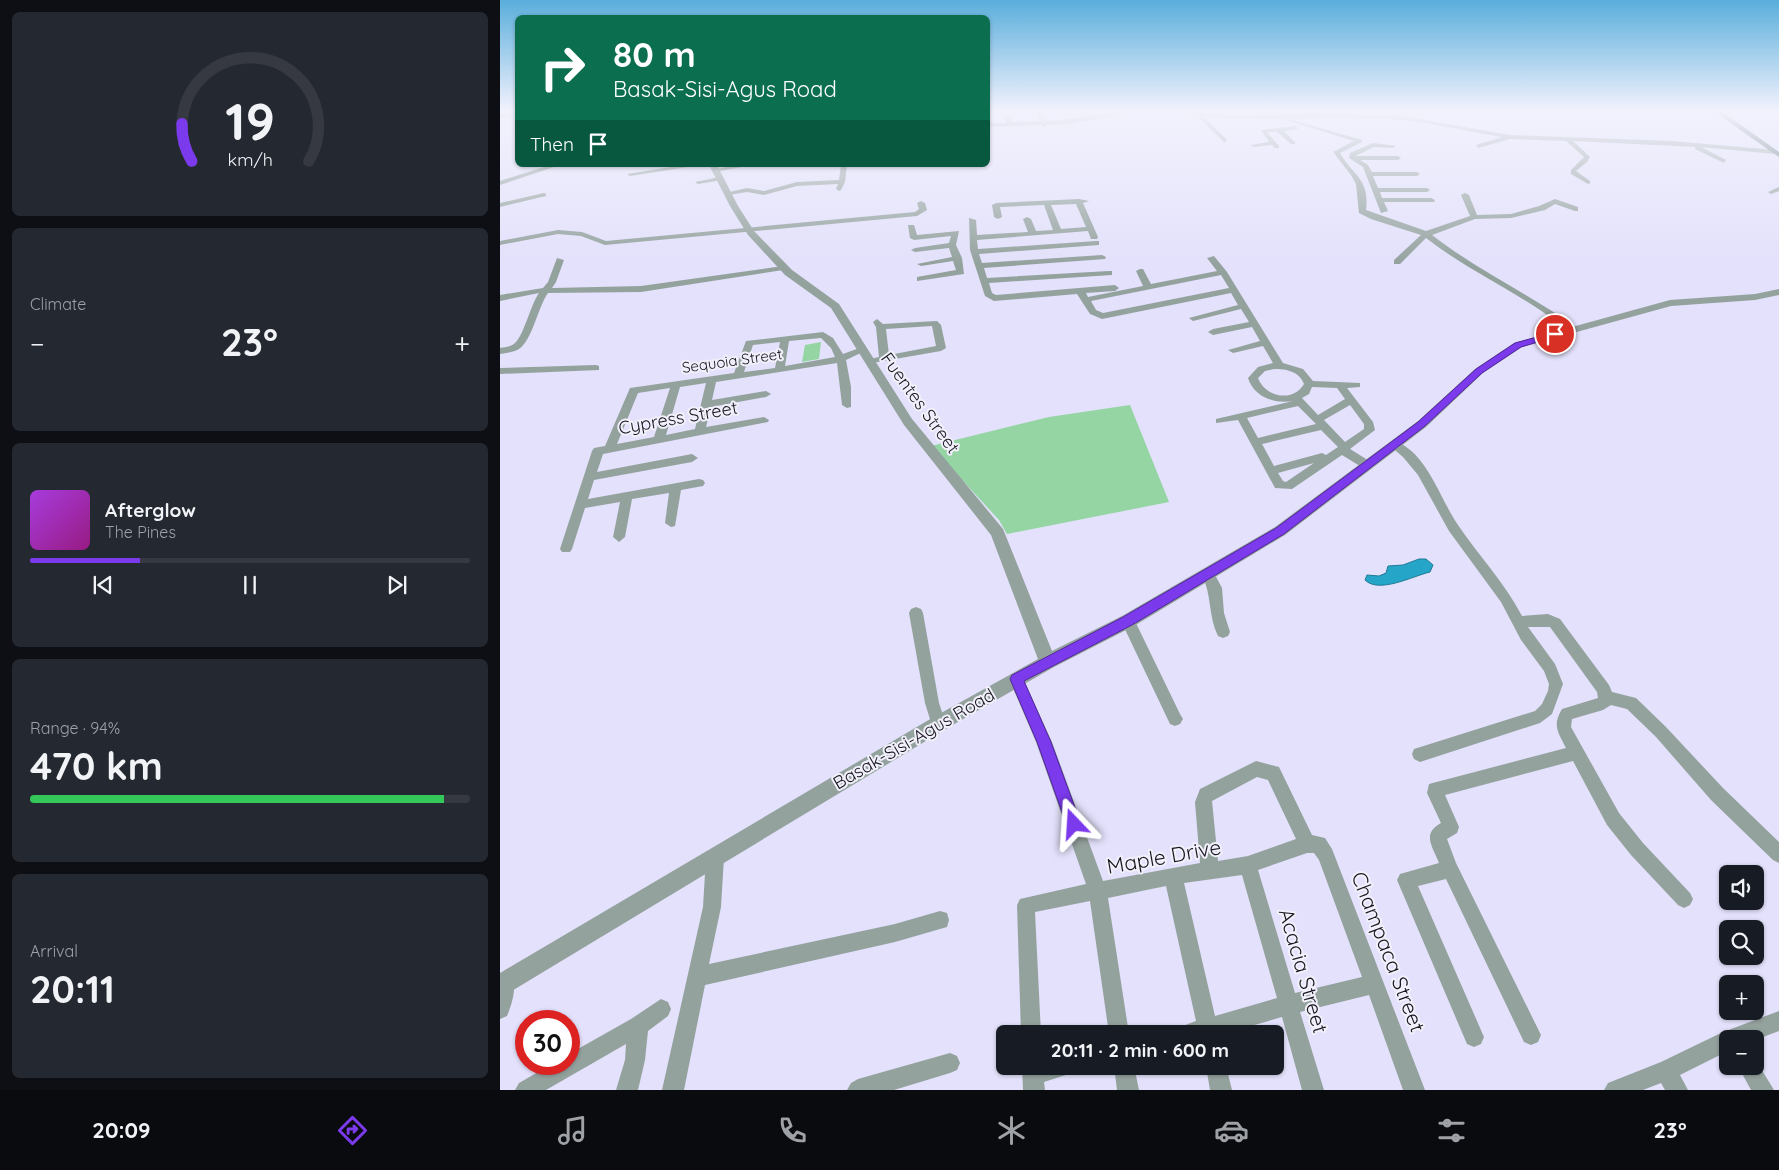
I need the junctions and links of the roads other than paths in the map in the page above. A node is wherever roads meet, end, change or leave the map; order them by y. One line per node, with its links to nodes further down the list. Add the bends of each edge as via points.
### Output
1 (1343, 162): 50 (street, via 1352,171 1363,194 1362,211)
2 (1359, 162): 4 (street)
3 (1584, 162): 18 (street, via 1573,171)
4 (1366, 166): 5 (street); 13 (street)
5 (1413, 166)
6 (551, 167): 19 (street)
7 (683, 167): 12 (street)
8 (740, 167): 10 (street)
9 (844, 167): 24 (street, via 840,186 798,184 764,193 747,190)
10 (716, 172): 11 (street); 15 (street); 24 (street, Fuentes Street)
11 (744, 172)
12 (630, 174)
13 (1369, 174): 14 (street); 16 (street)
14 (1417, 174)
15 (698, 182)
16 (1372, 182): 17 (street); 21 (street)
17 (1422, 182)
18 (1588, 182)
19 (500, 183)
20 (1779, 189): 23 (street)
21 (1376, 190): 22 (street); 27 (street)
22 (1427, 190)
23 (1771, 192)
24 (728, 193): 46 (street, Fuentes Street)
25 (544, 195): 34 (street)
26 (1465, 195): 40 (street)
27 (1380, 200): 28 (street); 37 (street)
28 (1401, 200): 29 (street); 38 (street)
29 (1421, 200): 30 (street); 35 (street)
30 (1431, 200)
31 (921, 203): 42 (street, via 923,210 914,215)
32 (1047, 203): 33 (street); 45 (street, via 1082,201); 47 (street)
33 (1022, 204): 49 (street); 51 (street, via 996,206)
34 (500, 205)
35 (1426, 207)
36 (1575, 209): 40 (street, via 1555,201 1511,216)
37 (1384, 210)
38 (1406, 210)
39 (813, 213): 42 (street)
40 (1474, 217): 50 (street)
41 (972, 220): 52 (street)
42 (807, 225): 46 (street)
43 (938, 225): 48 (street)
44 (911, 227): 48 (street, via 914,238)
45 (1091, 229): 47 (street); 54 (street)
46 (750, 231): 53 (street, via 615,244 576,233 547,233); 64 (street, Fuentes Street)
47 (1058, 232): 49 (street)
48 (942, 234): 57 (street, via 956,233)
49 (1033, 234): 51 (street)
50 (1426, 234): 61 (street); 81 (street, via 1454,256)
51 (1004, 236): 52 (street)
52 (974, 238): 56 (street)
53 (500, 243)
54 (1096, 243): 56 (street); 58 (street)
55 (915, 250): 57 (street)
56 (975, 251): 57 (street); 63 (street)
57 (955, 252): 62 (street); 68 (street, via 961,272)
58 (1102, 257): 63 (street); 67 (street)
59 (1211, 258): 66 (street)
60 (560, 260): 74 (street)
61 (1397, 262)
62 (921, 264)
63 (981, 266): 69 (street)
64 (783, 268): 74 (street, via 641,289); 87 (street, Fuentes Street, via 835,306)
65 (1140, 271): 70 (street)
66 (1223, 272): 70 (street); 71 (street)
67 (1109, 273): 69 (street); 73 (street)
68 (920, 279)
69 (986, 281): 72 (street, via 988,294 994,298)
70 (1148, 287): 73 (street)
71 (1234, 290): 77 (street, via 1102,316 1095,315); 78 (street)
72 (1080, 291): 73 (street); 77 (street)
73 (1116, 291): 77 (street)
74 (545, 292): 76 (street); 86 (street, via 537,302 521,343)
75 (1779, 292): 81 (street, Basak-Sisi-Agus Road, via 1755,297 1670,303)
76 (500, 298)
77 (1085, 300)
78 (1243, 306): 79 (street); 80 (street)
79 (1193, 318)
80 (1253, 324): 82 (street); 84 (street)
81 (1573, 329): 112 (street, Basak-Sisi-Agus Road, via 1510,350 1479,371 1422,424)
82 (1213, 332)
83 (785, 339): 89 (street, via 823,335 829,339); 92 (street); 94 (street, via 749,343)
84 (1264, 343): 85 (street); 90 (street)
85 (1233, 350)
86 (500, 351)
87 (865, 356): 88 (street, Sequoia Street); 89 (street, Sequoia Street); 132 (street, Fuentes Street, via 908,422 998,534)
88 (884, 358): 88 (street, Sequoia Street, via 879,324 936,325 942,345 936,350)
89 (838, 360): 92 (street, Sequoia Street); 104 (street, via 847,379)
90 (1279, 365): 97 (street, via 1300,371); 101 (street, via 1257,371 1253,378 1255,386 1269,396)
91 (596, 368): 93 (street)
92 (779, 370): 94 (street, Sequoia Street)
93 (500, 371)
94 (738, 376): 95 (street, Sequoia Street)
95 (712, 379): 96 (street, Sequoia Street); 103 (street)
96 (676, 384): 110 (street); 114 (street, Sequoia Street, via 634,390)
97 (1309, 384): 98 (street); 101 (street)
98 (1340, 385): 99 (street); 102 (street)
99 (1356, 385)
100 (766, 394): 103 (street)
101 (1297, 400): 105 (street); 108 (street)
102 (1351, 400): 108 (street); 113 (street, via 1371,428)
103 (707, 404): 109 (street)
104 (847, 405)
105 (1241, 417): 107 (street); 111 (street)
106 (764, 420): 109 (street, Cypress Street)
107 (1220, 421)
108 (1320, 423): 111 (street); 113 (street)
109 (700, 432): 110 (street, Cypress Street)
110 (659, 439): 114 (street, Cypress Street)
111 (1256, 442): 118 (street)
112 (1394, 444): 117 (street, Basak-Sisi-Agus Road); 130 (street, via 1408,454 1423,474 1453,528 1506,598)
113 (1344, 447): 115 (street); 117 (street, via 1346,453)
114 (610, 448): 119 (street, Cypress Street, via 598,451)
115 (1332, 455): 118 (street); 118 (street, via 1288,486 1280,485)
116 (692, 458): 119 (street)
117 (1369, 463): 127 (street, Basak-Sisi-Agus Road, via 1280,531)
118 (1272, 471)
119 (589, 477): 123 (street)
120 (699, 483): 121 (street)
121 (676, 487): 122 (street); 124 (street)
122 (627, 496): 123 (street); 125 (street)
123 (580, 505): 126 (street)
124 (671, 523)
125 (619, 537)
126 (566, 549)
127 (1208, 575): 129 (street, Basak-Sisi-Agus Road); 131 (street, via 1215,588 1217,613)
128 (916, 613): 136 (street)
129 (1128, 621): 132 (street, Basak-Sisi-Agus Road); 135 (street)
130 (1518, 622): 134 (street, via 1548,620 1555,623); 138 (street, via 1550,668 1556,684 1547,709 1540,716)
131 (1223, 632)
132 (1048, 662): 133 (street, Basak-Sisi-Agus Road)
133 (1016, 679): 136 (street, Basak-Sisi-Agus Road); 146 (street, via 1044,742)
134 (1606, 697): 137 (street, via 1603,703 1567,714 1563,721); 140 (street, via 1631,703)
135 (1175, 719)
136 (938, 724): 141 (street, Basak-Sisi-Agus Road)
137 (1578, 752): 143 (street, via 1435,790 1450,824 1450,829 1437,836); 147 (street, via 1613,819)
138 (1420, 754)
139 (1307, 844): 142 (street, Maple Drive); 144 (street, via 1273,773 1256,769 1206,796); 151 (street, Champaca Street, via 1320,844 1326,855)
140 (1779, 854)
141 (714, 857): 149 (street, via 712,906); 150 (street, Basak-Sisi-Agus Road)
142 (1248, 865): 144 (street, Maple Drive); 152 (street, Acacia Street)
143 (1450, 869): 162 (street); 163 (street, via 1406,880)
144 (1210, 870): 145 (street, Maple Drive)
145 (1173, 876): 146 (street, Maple Drive); 158 (street)
146 (1098, 892): 156 (street, Maple Drive, via 1026,904); 157 (street)
147 (1684, 899)
148 (940, 920): 149 (street)
149 (696, 977): 172 (street)
150 (503, 984): 153 (street)
151 (1374, 984): 152 (street); 177 (street, Champaca Street)
152 (1288, 1005): 159 (street); 176 (street, Acacia Street)
153 (500, 1009)
154 (660, 1009): 160 (street)
155 (1779, 1021): 161 (street)
156 (1031, 1025)
157 (1118, 1025)
158 (1207, 1025)
159 (1226, 1025)
160 (638, 1026): 170 (street); 171 (street, via 635,1060)
161 (1754, 1030)
162 (1531, 1035)
163 (1474, 1037)
164 (1719, 1044): 166 (street)
165 (950, 1064): 173 (street)
166 (1666, 1071): 178 (street); 179 (street)
167 (1126, 1075): 174 (street)
168 (1218, 1075): 175 (street)
169 (1754, 1075): 180 (street)
170 (526, 1090)
171 (627, 1090)
172 (673, 1090)
173 (858, 1090)
174 (1128, 1090)
175 (1221, 1090)
176 (1313, 1090)
177 (1414, 1090)
178 (1616, 1090)
179 (1677, 1090)
180 (1763, 1090)

